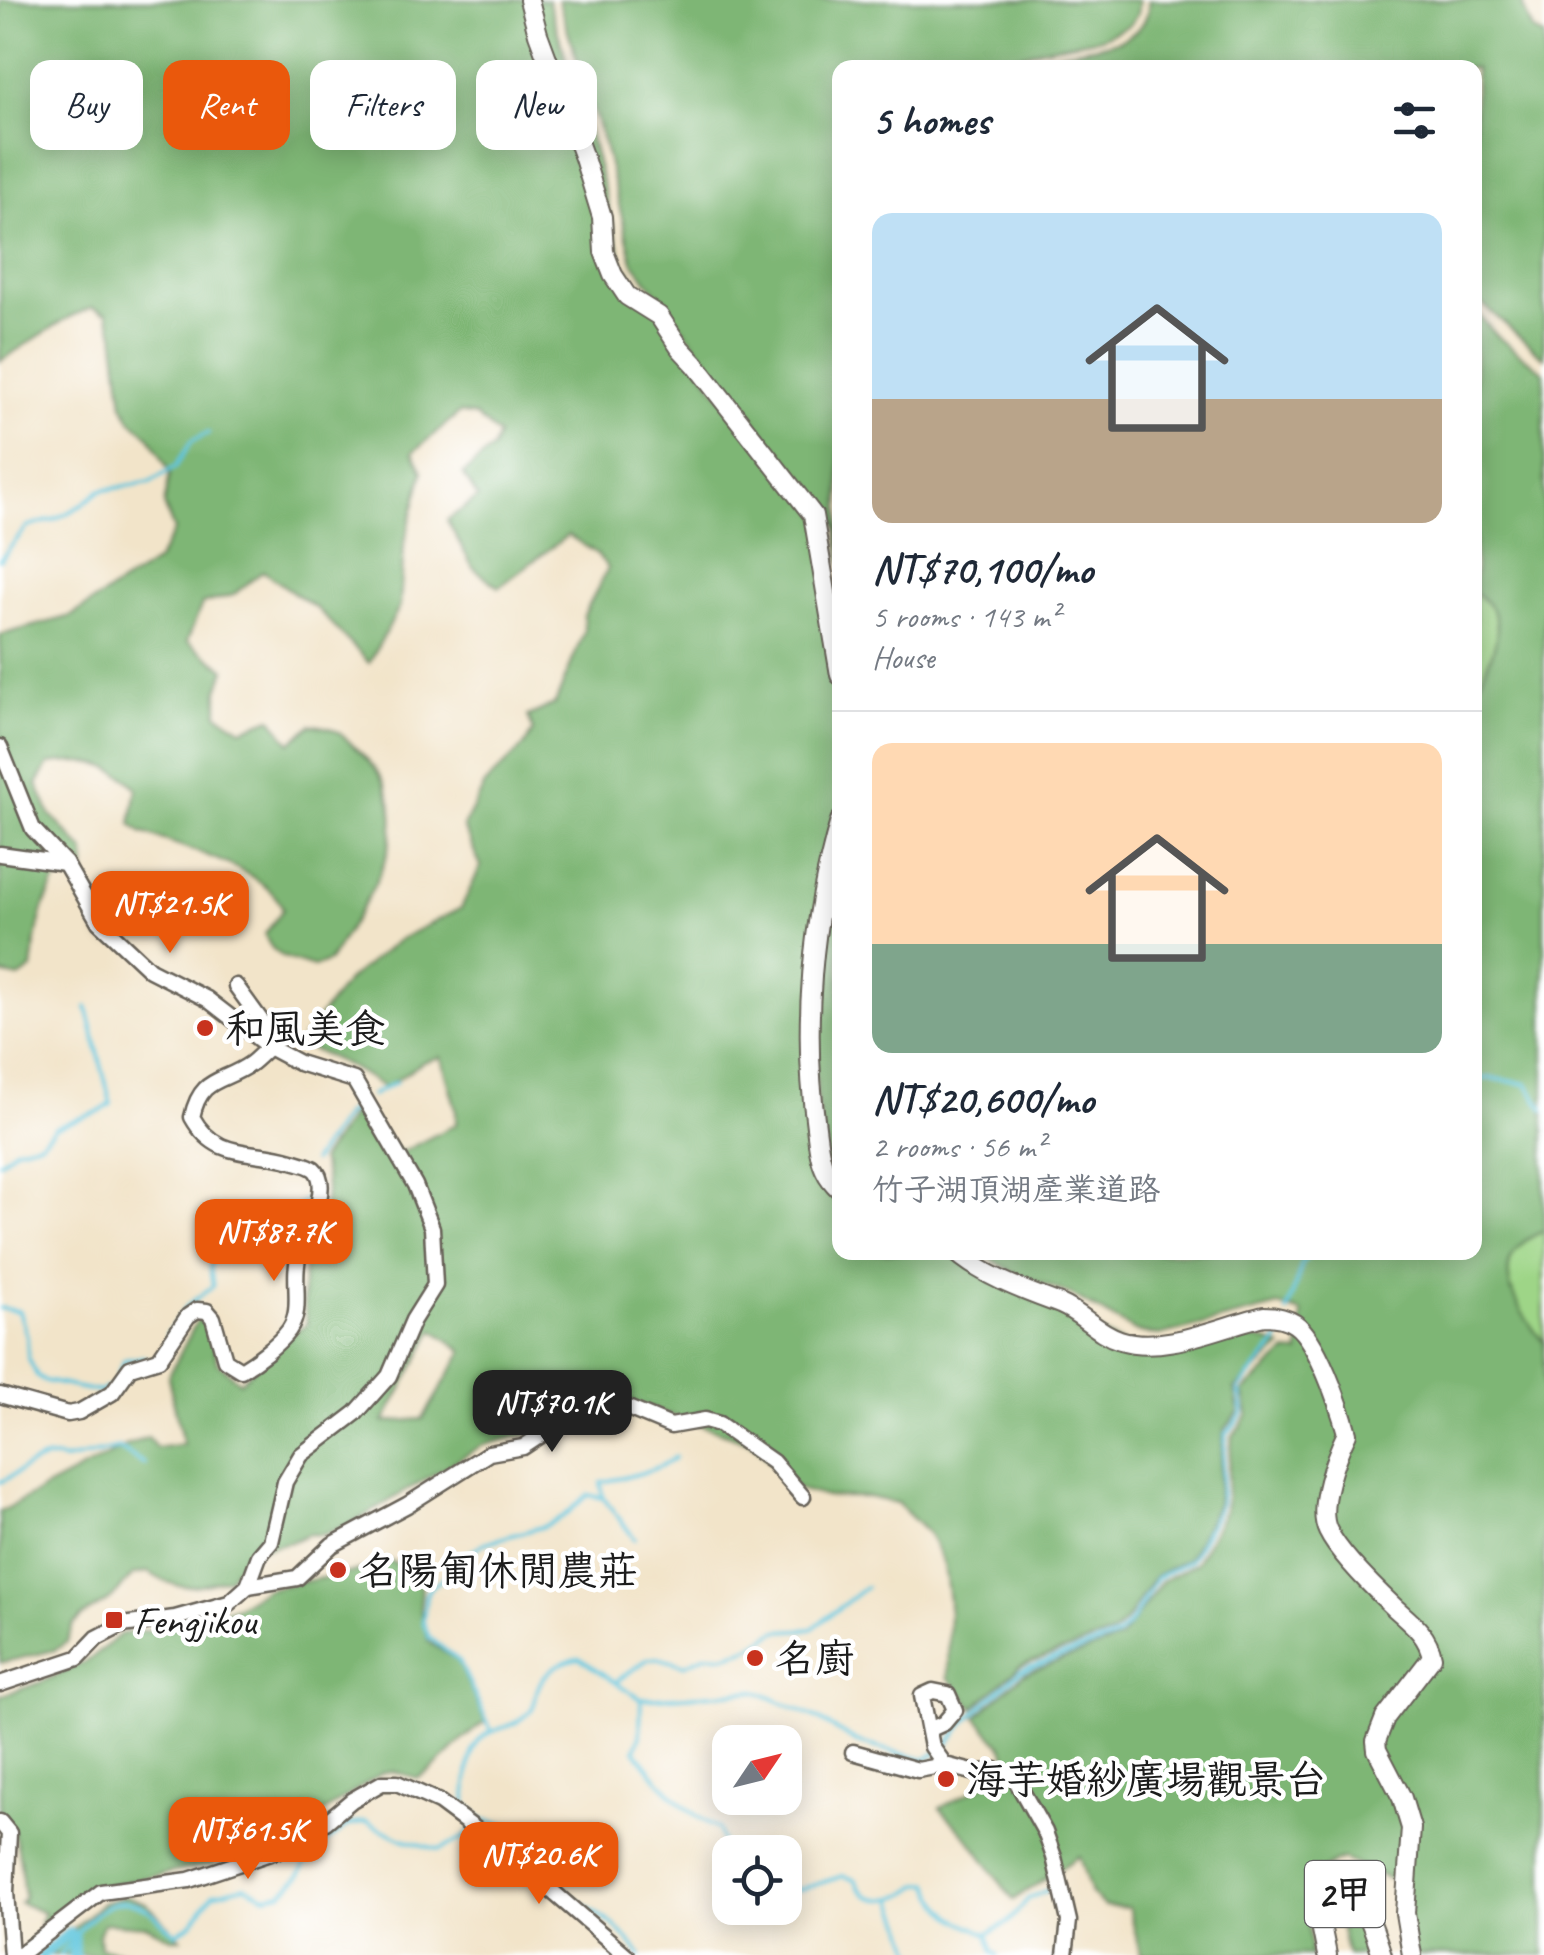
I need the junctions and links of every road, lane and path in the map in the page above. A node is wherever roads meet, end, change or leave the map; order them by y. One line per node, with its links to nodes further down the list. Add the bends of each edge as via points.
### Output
1 (529, 0): 2 (main road, via 584,158 613,275 627,296 660,316 813,515)
2 (832, 628)
3 (0, 747): 6 (street, via 33,829)
4 (832, 848): 9 (main road, via 816,938 810,1070 821,1159)
5 (0, 854): 6 (street)
6 (65, 863): 8 (street, via 99,922 150,970 207,999)
7 (236, 986): 8 (street, via 265,1026)
8 (269, 1047): 11 (street, via 207,1085 192,1116 230,1151 284,1158 313,1168 320,1178 322,1191 296,1264 290,1330 241,1370 225,1360 213,1318 197,1310 160,1359 130,1368 112,1394 79,1412); 13 (street, via 354,1080 416,1185 432,1228 434,1285 376,1395 301,1455)
9 (832, 1180)
10 (965, 1260): 25 (main road, via 1070,1308 1122,1341 1166,1342 1264,1316 1302,1330 1347,1433 1330,1478 1326,1530 1426,1638 1432,1657 1385,1718 1376,1741 1411,1828 1405,1914)
11 (0, 1395)
12 (803, 1497): 13 (street, via 772,1462 719,1424 671,1426 598,1396 523,1446 489,1453 332,1546 297,1578)
13 (248, 1586): 14 (street, via 229,1603 122,1625 78,1658)
14 (0, 1684)
15 (931, 1729): 17 (street)
16 (852, 1752): 17 (street, via 918,1770)
17 (940, 1758): 22 (street, via 976,1773 996,1770 1014,1777 1054,1857 1069,1921)
18 (0, 1822): 19 (street, via 9,1833)
19 (11, 1955)
20 (19, 1955): 21 (street, via 101,1892 190,1880 286,1848 352,1800 397,1782 472,1826)
21 (626, 1955)
22 (1065, 1955)
23 (1326, 1955): 24 (main road, 2甲, via 1319,1915 1332,1898 1345,1894 1370,1914)
24 (1382, 1955)
25 (1412, 1955)

